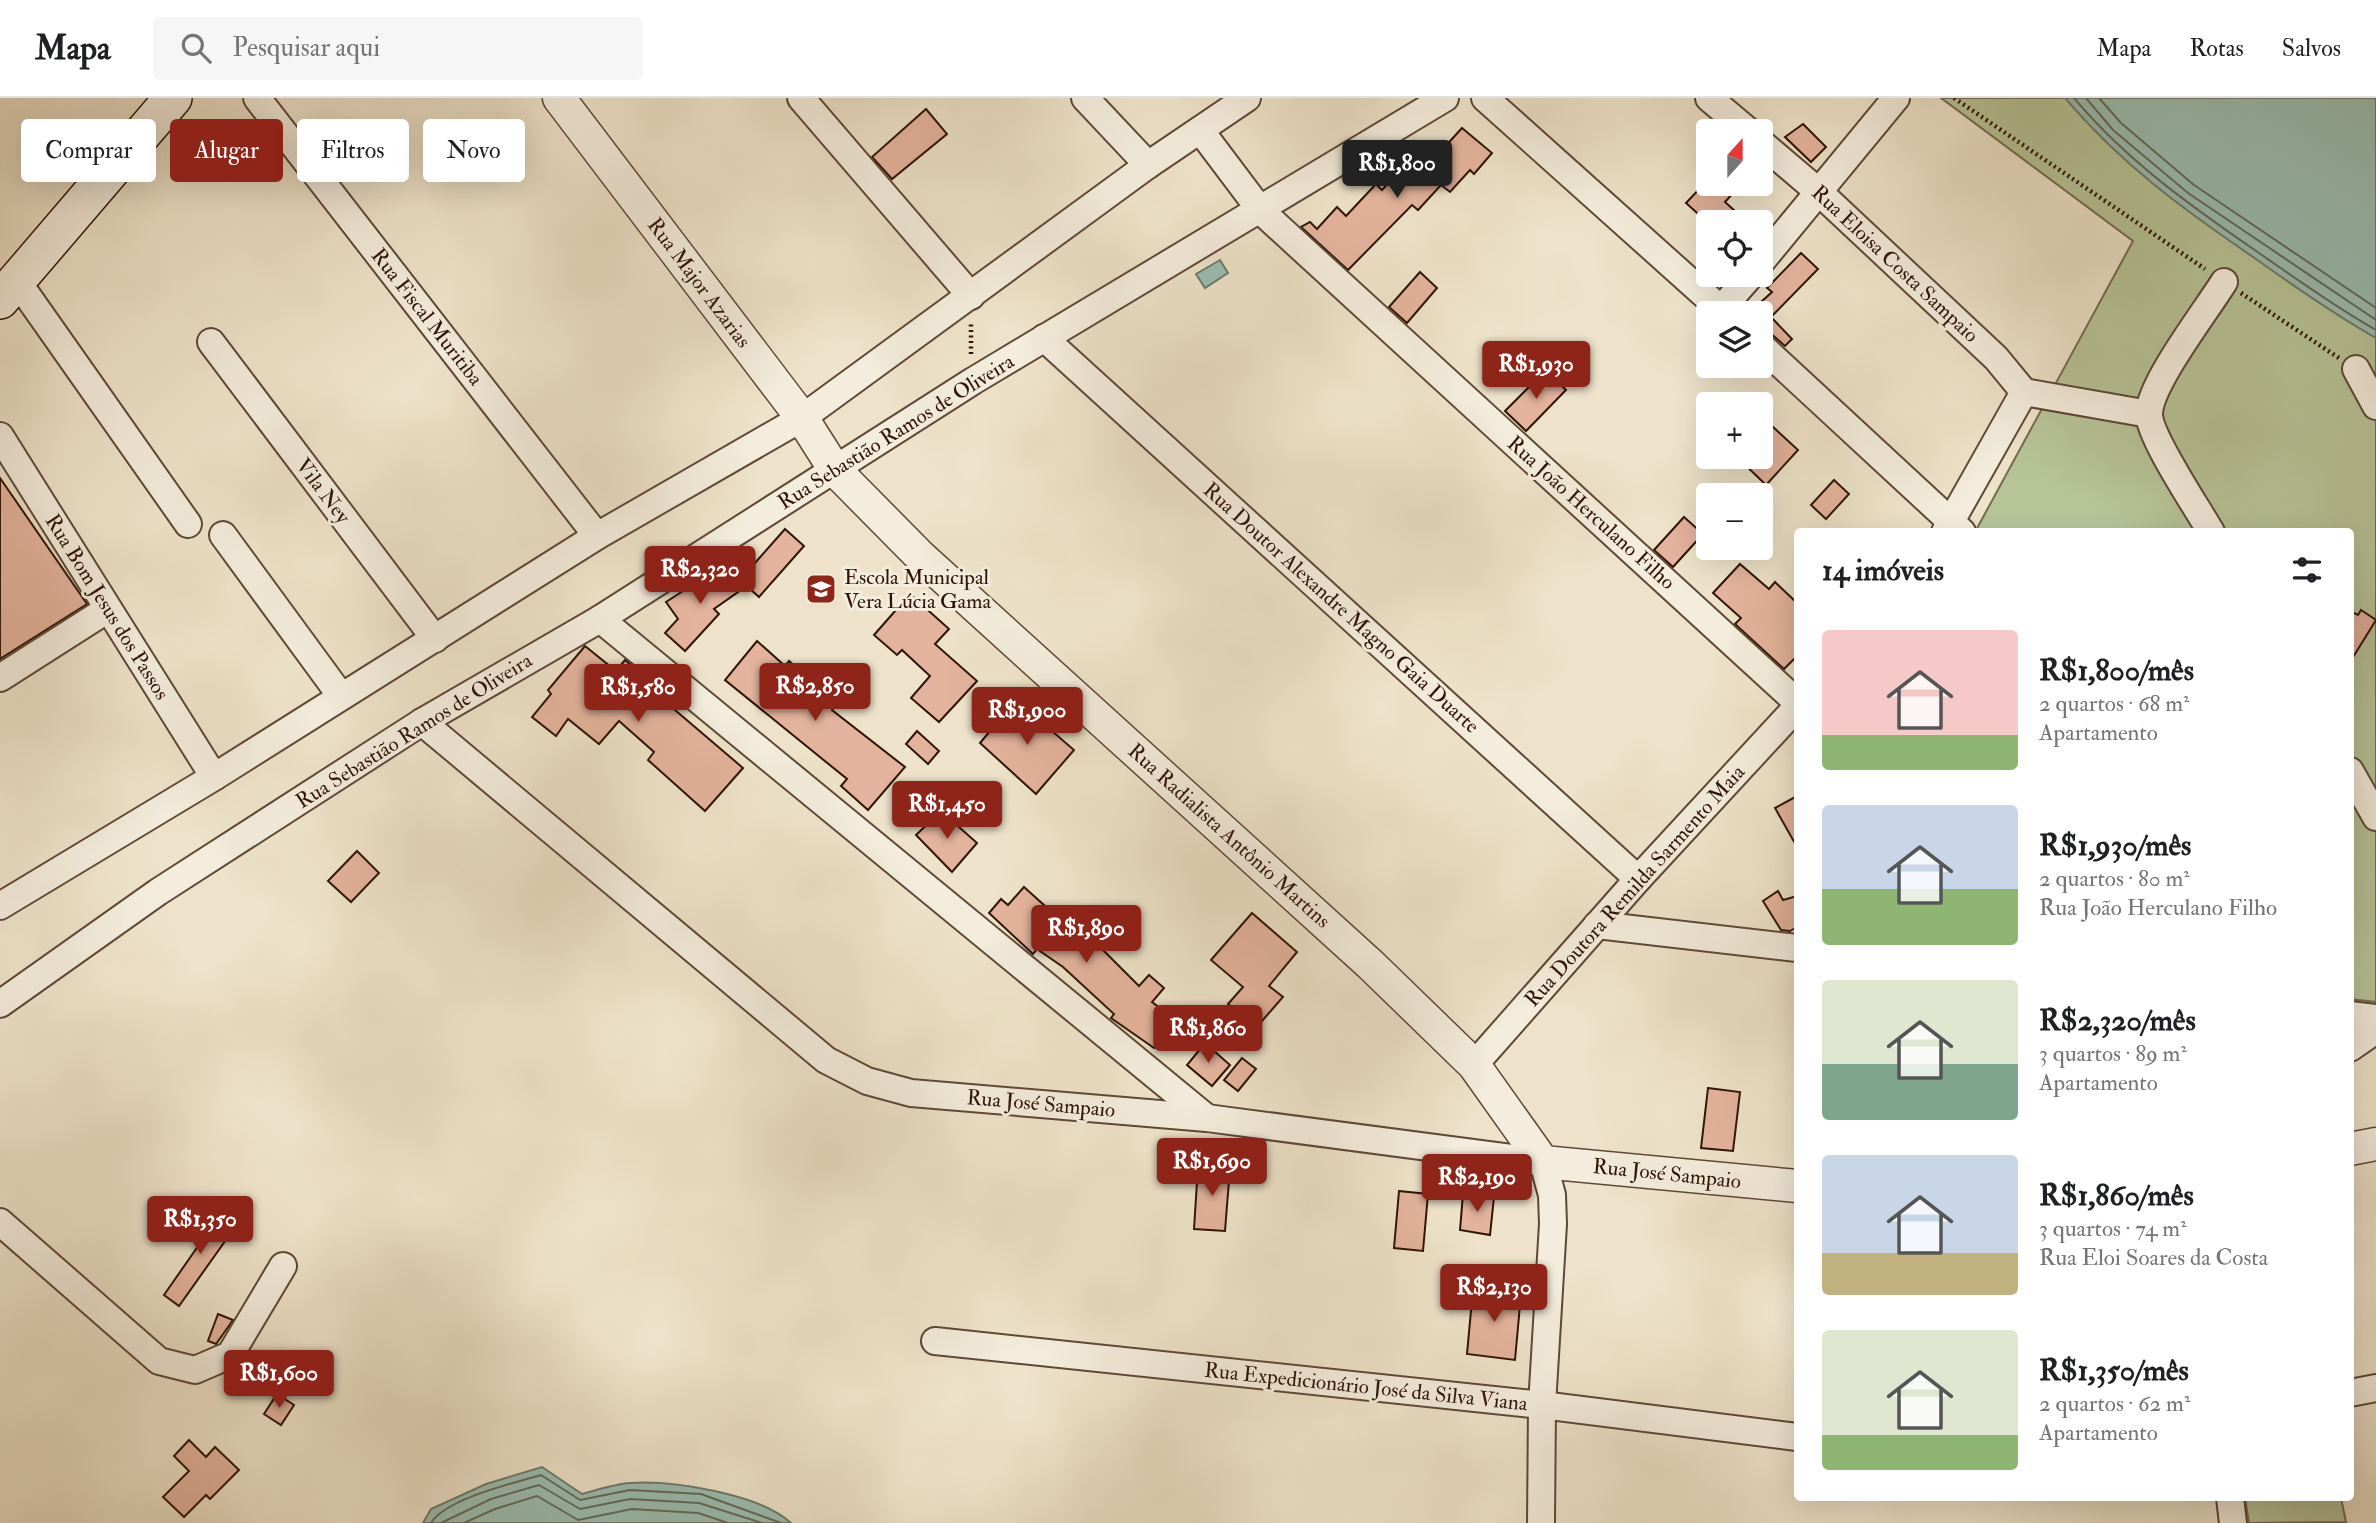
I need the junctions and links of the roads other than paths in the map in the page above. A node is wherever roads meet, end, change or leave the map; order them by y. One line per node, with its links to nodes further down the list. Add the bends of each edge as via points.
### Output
1 (173, 98): 20 (main road)
2 (257, 98): 38 (street, Rua Fiscal Muritiba)
3 (559, 98): 31 (street, Rua Major Azarias)
4 (801, 98): 21 (street)
5 (1085, 98): 14 (street)
6 (1247, 98): 12 (street)
7 (1445, 98): 16 (street, Rua Sebastião Ramos de Oliveira)
8 (1485, 98): 22 (street)
9 (1709, 98): 11 (street)
10 (1896, 98): 15 (street)
11 (1734, 119)
12 (1200, 130): 14 (street); 16 (street, Rua João Herculano Filho)
13 (1773, 153): 15 (street, Rua Eloisa Costa Sampaio)
14 (1148, 165): 21 (street)
15 (1820, 193): 17 (street); 28 (street, Rua Eloisa Costa Sampaio, via 1996,358)
16 (1261, 211): 24 (street, Rua Sebastião Ramos de Oliveira); 44 (street, Rua João Herculano Filho)
17 (1773, 248)
18 (2224, 282): 30 (street, via 2158,386)
19 (1742, 287): 23 (street)
20 (8, 291): 34 (street)
21 (971, 296): 31 (street)
22 (1712, 301)
23 (1731, 301)
24 (1044, 338): 33 (street, Rua Sebastião Ramos de Oliveira); 50 (street, Rua Doutor Alexandre Magno Gaia Duarte)
25 (211, 342): 41 (street, Vila Ney)
26 (1773, 357): 35 (street)
27 (2356, 369): 29 (street)
28 (2024, 392): 30 (street); 35 (street)
29 (2376, 406)
30 (2149, 414): 36 (street, via 2161,446)
31 (802, 418): 33 (street, Rua Major Azarias); 38 (street)
32 (0, 436): 39 (street, Rua Bom Jesus dos Passos)
33 (835, 470): 40 (street, Rua Sebastião Ramos de Oliveira); 59 (street, Rua Radialista Antônio Martins, via 920,556 1371,965)
34 (188, 524)
35 (1954, 528)
36 (2209, 528)
37 (223, 536): 43 (street)
38 (597, 536): 41 (street)
39 (108, 610): 42 (street); 48 (street, Rua Bom Jesus dos Passos)
40 (600, 619): 46 (street, Rua Sebastião Ramos de Oliveira); 60 (street)
41 (435, 639): 43 (street)
42 (0, 678)
43 (341, 696): 48 (street)
44 (1794, 701)
45 (1794, 707): 50 (street, Rua Doutora Remilda Sarmento Maia)
46 (422, 722): 54 (street, Rua Sebastião Ramos de Oliveira, via 158,892); 60 (street, Rua José Sampaio, via 826,1060 867,1082 911,1093)
47 (2354, 776): 49 (street)
48 (214, 777): 51 (street)
49 (2372, 800)
50 (1638, 878): 52 (street, Rua Doutora Remilda Sarmento Maia)
51 (0, 906)
52 (1597, 925): 53 (street); 59 (street, Rua Doutora Remilda Sarmento Maia)
53 (1794, 948)
54 (0, 1004)
55 (2354, 1015): 56 (street)
56 (2376, 1018)
57 (2376, 1030): 58 (street)
58 (2354, 1045)
59 (1474, 1065): 63 (street, Rua Radialista Antônio Martins)
60 (1208, 1118): 63 (street, Rua José Sampaio)
61 (2376, 1144): 62 (street)
62 (2354, 1148)
63 (1543, 1162): 64 (street, Rua José Sampaio); 70 (street, via 1552,1195 1553,1224)
64 (1794, 1186)
65 (4, 1233): 66 (street, via 159,1361 195,1370 230,1355)
66 (284, 1266)
67 (935, 1341): 70 (street, Rua Expedicionário José da Silva Viana)
68 (2376, 1388): 69 (street)
69 (2354, 1392)
70 (1542, 1405): 71 (street, Rua Expedicionário José da Silva Viana); 73 (street)
71 (1794, 1437)
72 (2230, 1501): 74 (street)
73 (1541, 1523)
74 (2233, 1523)

